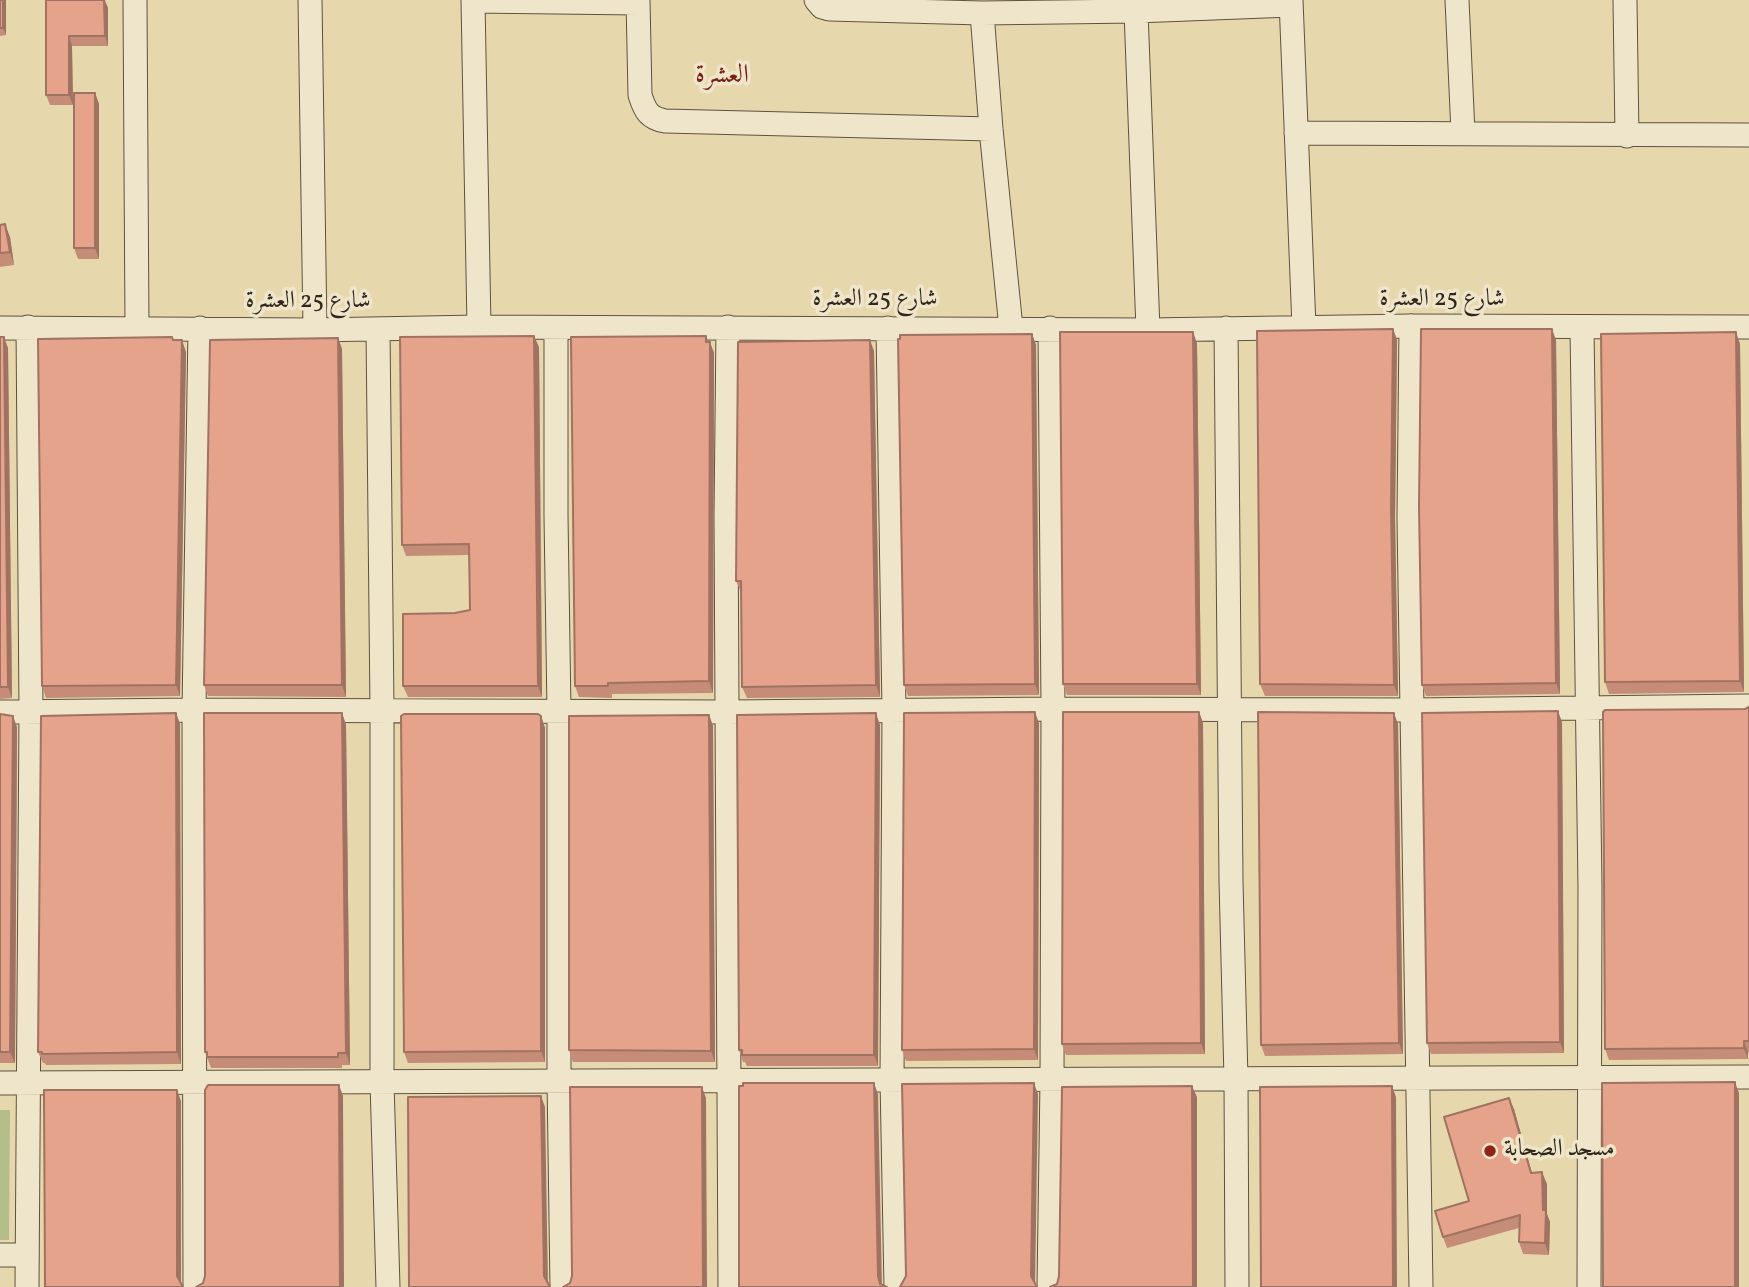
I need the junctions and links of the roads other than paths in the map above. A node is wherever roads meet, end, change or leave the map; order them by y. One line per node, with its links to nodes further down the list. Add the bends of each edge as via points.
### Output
1 (135, 0): 17 (street)
2 (310, 0): 32 (street)
3 (816, 0): 10 (street, via 829,9)
4 (1457, 0): 13 (street)
5 (1625, 0): 15 (street)
6 (473, 1): 7 (street); 18 (street)
7 (638, 2): 11 (street, via 640,95 652,118)
8 (1291, 2): 9 (street); 12 (street)
9 (1136, 11): 10 (street); 33 (street)
10 (982, 13): 11 (street)
11 (990, 129): 27 (street)
12 (1296, 133): 13 (street); 20 (street)
13 (1464, 133): 15 (street)
14 (1749, 135): 15 (street)
15 (1627, 136)
16 (28, 327): 17 (street, شارع 25 العشرة); 23 (street, شارع 25 العشرة); 45 (street)
17 (137, 327): 24 (street, شارع 25 العشرة)
18 (479, 327): 25 (street, شارع 25 العشرة); 31 (street, شارع 25 العشرة)
19 (728, 327): 25 (street, شارع 25 العشرة); 26 (street, شارع 25 العشرة); 44 (street)
20 (1304, 327): 21 (street, شارع 25 العشرة); 29 (street, شارع 25 العشرة)
21 (1410, 327): 30 (street, شارع 25 العشرة); 40 (street)
22 (1749, 327): 30 (street, شارع 25 العشرة)
23 (0, 328)
24 (200, 328): 32 (street, شارع 25 العشرة); 38 (street)
25 (556, 328): 41 (street)
26 (888, 328): 27 (street, شارع 25 العشرة); 42 (street)
27 (1011, 328): 28 (street, شارع 25 العشرة)
28 (1050, 328): 33 (street, شارع 25 العشرة); 36 (street)
29 (1227, 328): 33 (street, شارع 25 العشرة); 37 (street)
30 (1582, 328): 35 (street)
31 (378, 329): 32 (street, شارع 25 العشرة); 39 (street)
32 (315, 330)
33 (1148, 330)
34 (1749, 706): 35 (street)
35 (1589, 708): 40 (street); 47 (street)
36 (1053, 709): 37 (street); 42 (street); 53 (street)
37 (1231, 709): 40 (street); 48 (street)
38 (194, 710): 39 (street); 45 (street); 57 (street)
39 (382, 710): 41 (street); 54 (street)
40 (1413, 710): 52 (street)
41 (559, 711): 44 (street); 49 (street)
42 (894, 711): 44 (street); 51 (street)
43 (0, 712): 45 (street)
44 (727, 712): 50 (street)
45 (31, 713): 56 (street)
46 (1749, 1077): 47 (street)
47 (1589, 1078): 52 (street); 69 (street)
48 (1236, 1079): 52 (street); 53 (street); 67 (street)
49 (559, 1080): 50 (street); 54 (street); 63 (street)
50 (728, 1080): 51 (street); 64 (street)
51 (892, 1080): 53 (street); 65 (street)
52 (1418, 1080): 68 (street)
53 (1052, 1081): 66 (street)
54 (382, 1082): 57 (street); 62 (street)
55 (0, 1083): 56 (street)
56 (29, 1083): 57 (street); 59 (street)
57 (195, 1084): 61 (street)
58 (0, 1255): 59 (street)
59 (26, 1255): 60 (street)
60 (27, 1287)
61 (195, 1287)
62 (388, 1287)
63 (562, 1287)
64 (730, 1287)
65 (895, 1287)
66 (1049, 1287)
67 (1237, 1287)
68 (1421, 1287)
69 (1589, 1287)

